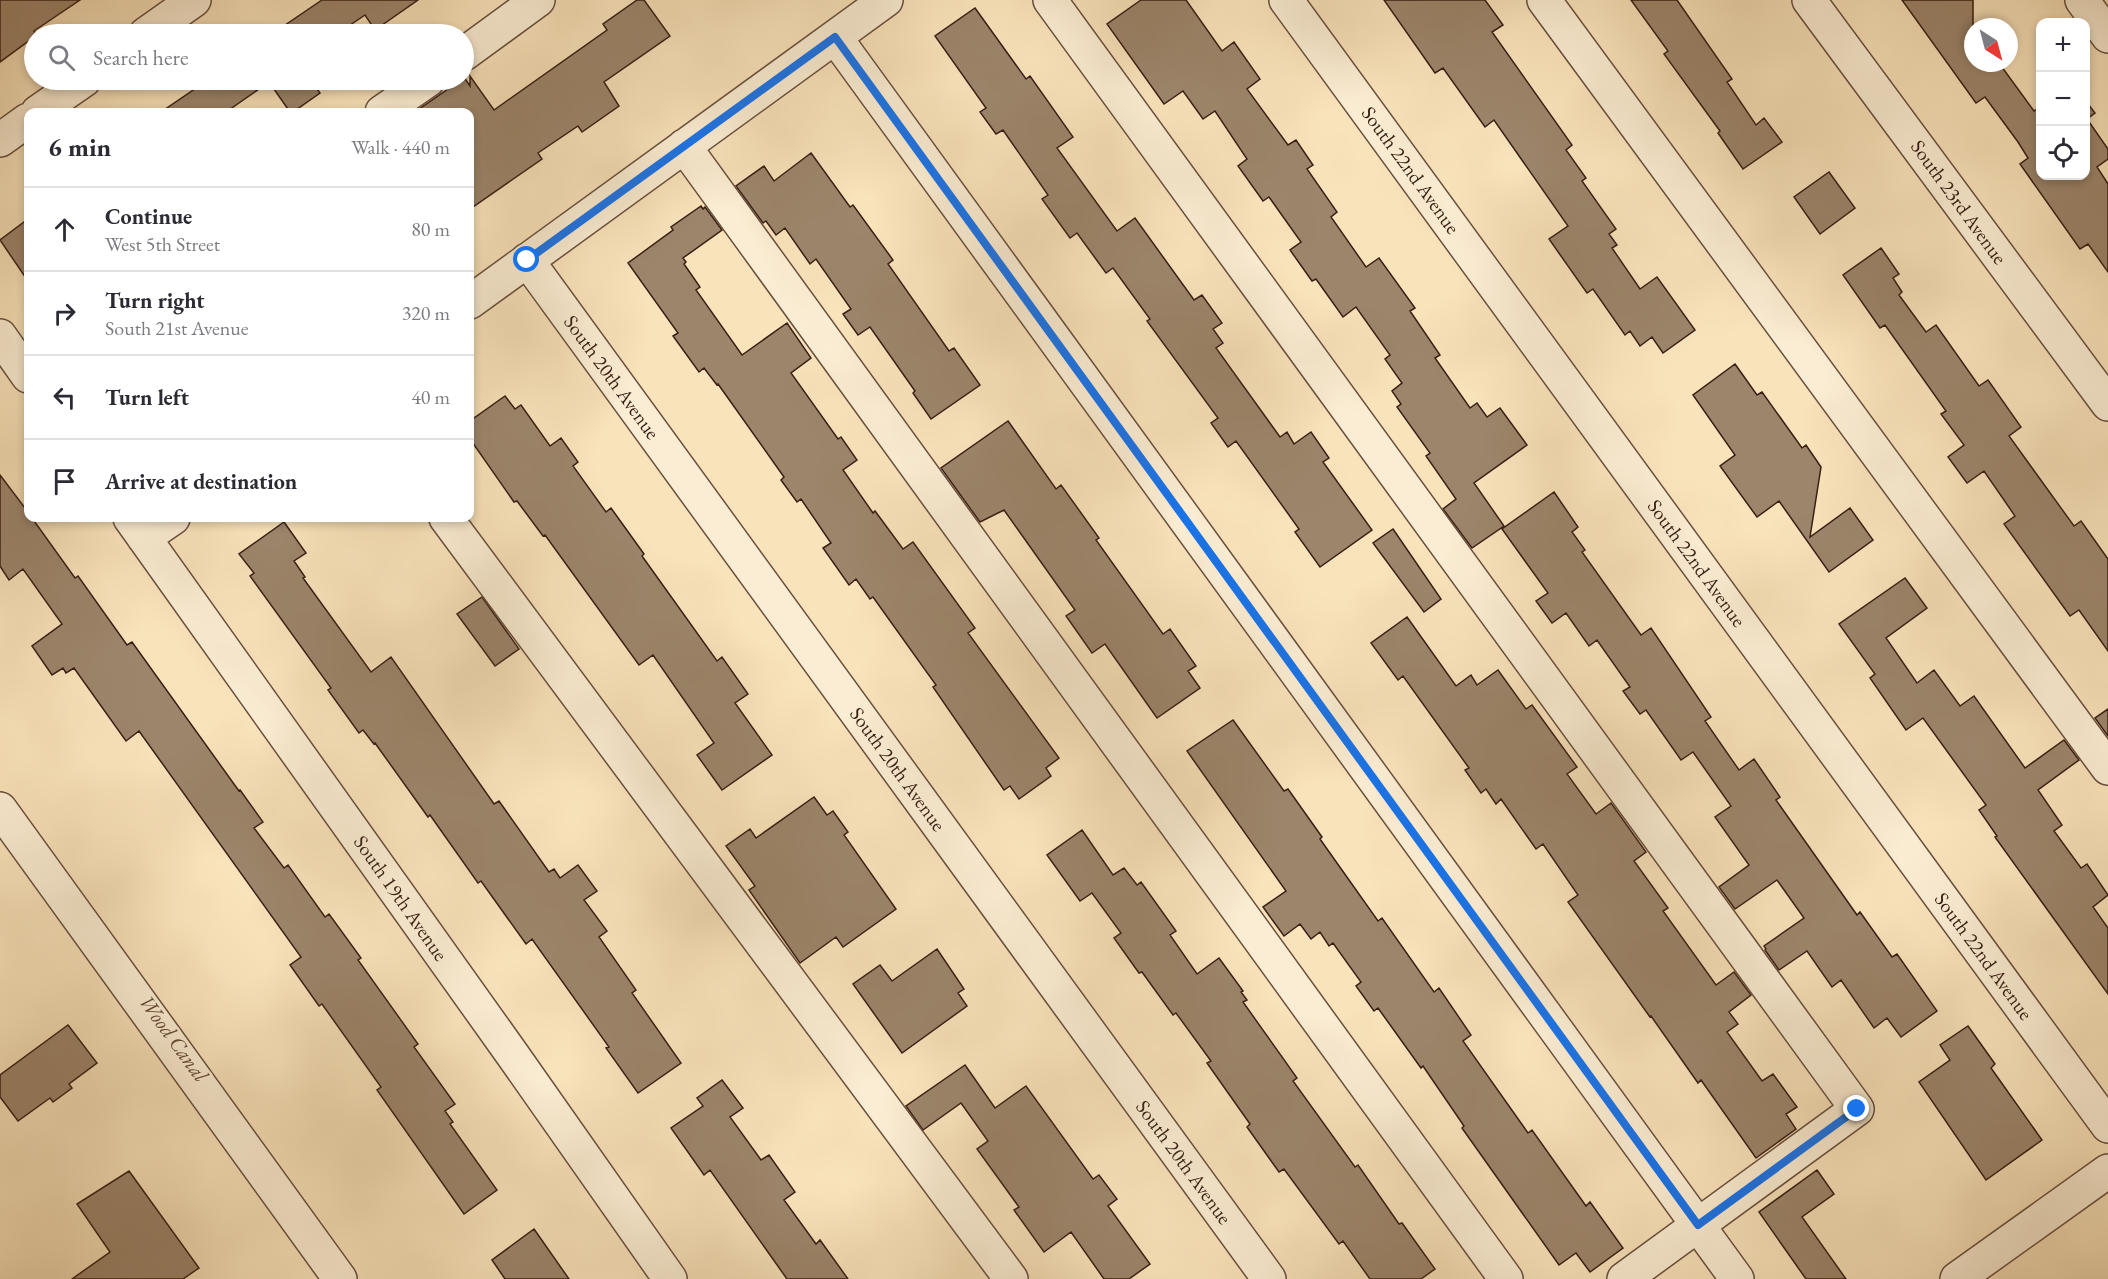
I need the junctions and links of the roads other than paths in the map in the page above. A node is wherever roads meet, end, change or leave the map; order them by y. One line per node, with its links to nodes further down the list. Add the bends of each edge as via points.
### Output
1 (194, 0): 9 (street)
2 (538, 0): 12 (street)
3 (886, 0): 11 (street)
4 (1050, 0): 32 (street, via 1857,1109)
5 (1286, 0): 30 (street, South 22nd Avenue)
6 (1544, 0): 28 (street)
7 (1809, 0): 24 (street, South 23rd Avenue)
8 (2082, 0): 10 (street)
9 (160, 24)
10 (2108, 36)
11 (835, 37): 19 (street); 32 (street)
12 (474, 47)
13 (70, 90): 15 (street)
14 (414, 90): 16 (street)
15 (44, 108)
16 (388, 108)
17 (24, 123): 18 (street)
18 (0, 140)
19 (684, 146): 20 (street); 38 (street)
20 (527, 260): 21 (street); 37 (street, South 20th Avenue)
21 (474, 299)
22 (0, 336): 23 (street)
23 (24, 367)
24 (2108, 404)
25 (158, 522): 27 (street)
26 (449, 522): 36 (street)
27 (137, 528): 35 (street, South 19th Avenue)
28 (2108, 768)
29 (0, 808): 34 (street)
30 (2108, 1126)
31 (2108, 1171): 33 (street)
32 (1698, 1225): 39 (street); 40 (street)
33 (1994, 1268): 41 (street)
34 (340, 1279)
35 (670, 1279)
36 (1011, 1279)
37 (1269, 1279)
38 (1506, 1279)
39 (1624, 1279)
40 (1737, 1279)
41 (1957, 1279)

